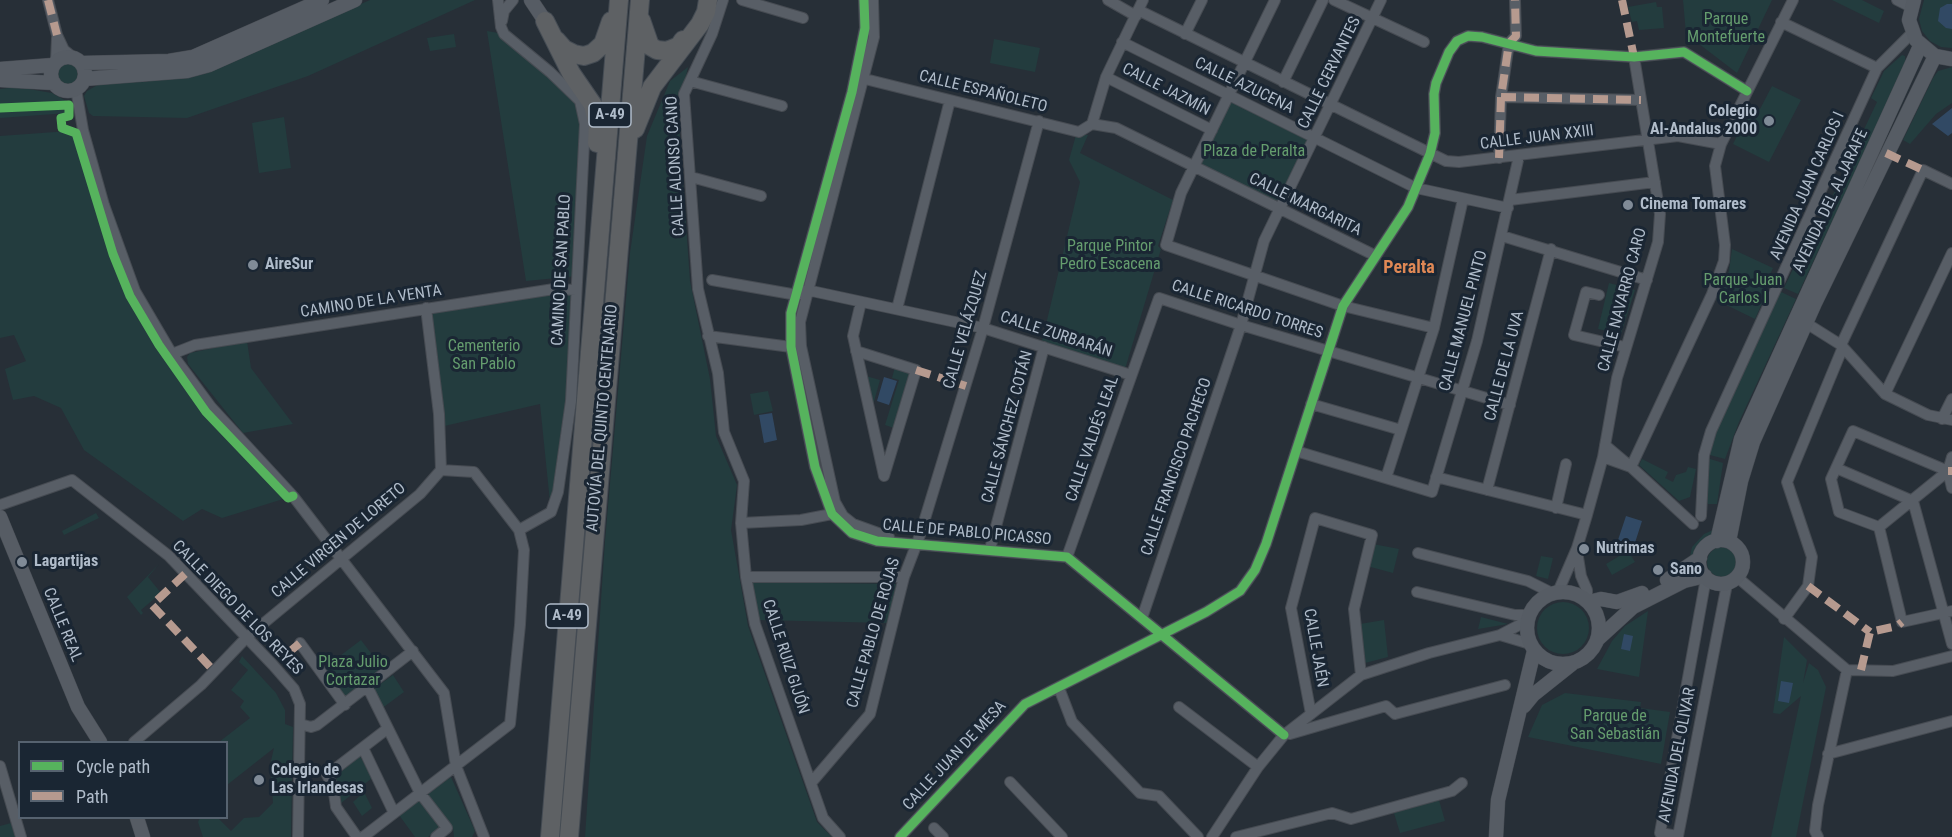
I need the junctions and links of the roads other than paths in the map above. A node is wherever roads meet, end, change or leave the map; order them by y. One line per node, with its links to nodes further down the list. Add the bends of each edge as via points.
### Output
1 (48, 0): 33 (street)
2 (322, 0): 41 (main road, via 193,57 169,61)
3 (354, 0): 52 (main road, via 208,65)
4 (498, 0): 29 (street)
5 (513, 0): 29 (street, via 504,11)
6 (531, 0): 30 (main road)
7 (545, 0): 30 (main road)
8 (619, 0): 30 (highway, via 603,44 593,53 584,56 564,50); 79 (highway, AUTOVÍA DEL QUINTO CENTENARIO / A-49)
9 (706, 0): 24 (highway, via 692,29 679,46 667,51 650,46); 65 (highway, via 700,24 644,100)
10 (723, 0): 49 (street, CALLE ALONSO CANO)
11 (742, 0): 26 (street)
12 (864, 0): 90 (street, CALLE DE PABLO PICASSO, via 865,28 852,92)
13 (873, 0): 47 (street, CALLE DE PABLO PICASSO, via 874,38)
14 (1108, 0): 25 (street, CALLE JUAN XXIII)
15 (1202, 0): 31 (street)
16 (1275, 0): 43 (street)
17 (1323, 0): 50 (street)
18 (1334, 0): 27 (street)
19 (1381, 0): 27 (street, CALLE CERVANTES)
20 (1515, 0): 36 (street, via 1516,36)
21 (1793, 0): 28 (street)
22 (1897, 0): 23 (street)
23 (1912, 3): 32 (main road)
24 (639, 7): 65 (highway, AUTOVÍA DEL QUINTO CENTENARIO / A-49)
25 (1139, 9): 31 (street, CALLE JUAN XXIII); 34 (street)
26 (803, 18)
27 (1373, 19): 35 (street); 58 (street, CALLE CERVANTES)
28 (1781, 22): 45 (street); 53 (street)
29 (501, 27): 89 (street, CAMINO DE SAN PABLO, via 504,34 580,101 585,124)
30 (549, 29): 79 (highway, via 571,73 593,105 598,125)
31 (1185, 33): 43 (street, CALLE JUAN XXIII)
32 (1912, 33): 37 (main road); 45 (street, AVENIDA JUAN CARLOS I)
33 (57, 35): 41 (street, via 64,50); 42 (street)
34 (1122, 42): 46 (street); 54 (street, CALLE AZUCENA)
35 (1424, 42)
36 (1509, 43): 39 (street, CALLE JUAN DE MESA, via 1536,51); 55 (street); 67 (street, CALLE JUAN DE MESA, via 1468,36 1457,41 1449,52 1434,94 1435,133)
37 (1920, 46): 38 (main road); 140 (main road, AVENIDA DEL ALJARAFE, via 1741,439)
38 (1935, 56): 40 (main road); 97 (main road, AVENIDA DEL ALJARAFE)
39 (1634, 57): 53 (street, CALLE JUAN DE MESA, via 1684,52); 57 (street, CALLE NAVARRO CARO)
40 (1952, 58)
41 (78, 60): 42 (main road, via 64,57); 52 (main road)
42 (55, 63): 44 (main road); 51 (main road, via 51,74)
43 (1244, 63): 50 (street, CALLE JUAN XXIII); 54 (street)
44 (0, 69)
45 (1877, 69): 123 (street, AVENIDA JUAN CARLOS I, via 1711,431 1704,455 1702,518)
46 (1106, 78): 61 (street); 62 (street, CALLE JAZMÍN)
47 (865, 79): 56 (street, CALLE ESPAÑOLETO); 90 (street, CALLE DE PABLO PICASSO)
48 (0, 80): 51 (main road)
49 (690, 81): 59 (street); 71 (street, CALLE ALONSO CANO, via 684,94)
50 (1283, 82): 58 (street, CALLE JUAN XXIII)
51 (54, 83): 52 (main road, via 66,91)
52 (80, 84): 108 (street, via 83,130 104,205 135,291)
53 (1747, 91): 66 (street)
54 (1229, 95): 62 (street); 63 (street, CALLE AZUCENA)
55 (1501, 97): 57 (street); 69 (street)
56 (950, 100): 60 (street, CALLE ESPAÑOLETO); 96 (street)
57 (1641, 100): 64 (street, CALLE NAVARRO CARO)
58 (1331, 105): 63 (street, CALLE CERVANTES); 67 (street, CALLE JUAN XXIII)
59 (782, 106)
60 (1039, 121): 61 (street, CALLE ESPAÑOLETO, via 1080,132); 99 (street, CALLE VELÁZQUEZ)
61 (1092, 124): 70 (street, CALLE MARGARITA, via 1116,128)
62 (1212, 130): 70 (street)
63 (1315, 138): 74 (street, CALLE AZUCENA); 78 (street, CALLE CERVANTES)
64 (1648, 140): 66 (street, CALLE JUAN XXIII, via 1678,136); 68 (street, CALLE JUAN XXIII); 72 (street, CALLE NAVARRO CARO)
65 (627, 144): 204 (highway, AUTOVÍA DEL QUINTO CENTENARIO / A-49)
66 (1721, 144): 123 (street, via 1716,166 1724,261)
67 (1430, 154): 69 (street, CALLE JUAN XXIII, via 1460,162); 74 (street, CALLE JUAN DE MESA)
68 (1519, 156): 69 (street, CALLE JUAN XXIII); 77 (street, CALLE MANUEL PINTO)
69 (1498, 158)
70 (1194, 167): 78 (street, CALLE MARGARITA); 85 (street, via 1166,245)
71 (691, 177): 75 (street); 84 (street, CALLE ALONSO CANO)
72 (1655, 182): 77 (street, CALLE AZUCENA); 86 (street, CALLE NAVARRO CARO, via 1660,214 1658,242)
73 (1952, 184): 102 (street, via 1923,170)
74 (1416, 188): 76 (street, CALLE AZUCENA); 83 (street, CALLE JUAN DE MESA, via 1408,207)
75 (760, 196)
76 (1463, 199): 77 (street, CALLE AZUCENA); 100 (street)
77 (1509, 204): 80 (street, CALLE MANUEL PINTO)
78 (1280, 209): 83 (street, CALLE MARGARITA); 85 (street, CALLE CERVANTES, via 1264,241)
79 (600, 230): 203 (highway, AUTOVÍA DEL QUINTO CENTENARIO / A-49)
80 (1502, 236): 81 (street); 111 (street, CALLE MANUEL PINTO)
81 (1551, 249): 86 (street); 115 (street, CALLE DE LA UVA)
82 (1952, 253): 112 (street)
83 (1374, 255): 94 (street, CALLE JUAN DE MESA)
84 (697, 262): 87 (street); 88 (street, CALLE ALONSO CANO)
85 (1255, 276): 94 (street); 98 (street, CALLE CERVANTES)
86 (1647, 279): 105 (street, CALLE NAVARRO CARO)
87 (712, 280): 88 (street); 90 (street)
88 (698, 289): 101 (street, CALLE ALONSO CANO)
89 (576, 290): 95 (street, CAMINO DE LA VENTA); 139 (street, CAMINO DE SAN PABLO, via 571,401 558,492 551,512)
90 (802, 292): 93 (street, CALLE ZURBARÁN); 103 (street, CALLE DE PABLO PICASSO, via 791,313); 141 (street, CALLE DE PABLO PICASSO, via 801,346 835,502 853,524)
91 (1599, 295): 105 (street, via 1586,292 1574,335)
92 (1159, 298): 98 (street, CALLE RICARDO TORRES); 109 (street, CALLE VALDÉS LEAL)
93 (861, 302): 96 (street, CALLE ZURBARÁN); 106 (street, via 853,336)
94 (1343, 306): 100 (street); 107 (street, CALLE JUAN DE MESA)
95 (426, 308): 108 (street, CAMINO DE LA VENTA, via 195,345); 125 (street, via 439,414)
96 (897, 309): 99 (street, CALLE ZURBARÁN)
97 (1806, 323): 102 (street); 140 (main road, AVENIDA DEL ALJARAFE, via 1753,442)
98 (1241, 325): 107 (street, CALLE RICARDO TORRES); 156 (street, CALLE FRANCISCO PACHECO)
99 (983, 328): 104 (street, CALLE ZURBARÁN); 141 (street, CALLE VELÁZQUEZ)
100 (1434, 328): 110 (street)
101 (708, 336): 103 (street); 136 (street, CALLE RUIZ GIJÓN, via 718,373 724,432 744,481)
102 (1842, 346): 112 (street); 158 (street, via 1787,482 1812,557 1808,586)
103 (790, 347): 134 (street, CALLE DE PABLO PICASSO, via 815,467)
104 (1044, 347): 109 (street, CALLE ZURBARÁN); 143 (street, CALLE SÁNCHEZ COTÁN)
105 (1625, 347): 118 (street, CALLE NAVARRO CARO)
106 (856, 351): 106 (street, via 869,408 884,476 916,370)
107 (1327, 351): 110 (street, CALLE RICARDO TORRES); 114 (street, CALLE JUAN DE MESA)
108 (172, 354): 147 (street, via 211,407 293,496)
109 (1131, 375): 145 (street, CALLE VALDÉS LEAL)
110 (1417, 379): 111 (street, CALLE RICARDO TORRES); 117 (street)
111 (1461, 392): 115 (street, CALLE RICARDO TORRES); 127 (street, CALLE MANUEL PINTO)
112 (1885, 394): 116 (street, via 1908,407)
113 (1952, 399): 116 (street)
114 (1311, 404): 117 (street); 119 (street, CALLE JUAN DE MESA)
115 (1510, 405): 130 (street, CALLE DE LA UVA)
116 (1947, 420)
117 (1401, 430): 128 (street)
118 (1605, 445): 120 (street, CALLE NAVARRO CARO); 123 (street)
119 (1296, 452): 128 (street); 159 (street, CALLE JUAN DE MESA, via 1266,544 1240,591)
120 (1603, 457): 123 (street); 135 (street, CALLE NAVARRO CARO)
121 (1952, 458): 126 (street)
122 (1566, 464): 133 (street)
123 (1631, 467)
124 (1836, 468): 126 (street, via 1853,431); 131 (street); 137 (street, via 1831,479 1839,512)
125 (441, 470): 139 (street, via 474,472); 147 (street, CALLE VIRGEN DE LORETO, via 420,494)
126 (1948, 471): 129 (street); 131 (street)
127 (1436, 477): 128 (street, CALLE MANUEL PINTO, via 1432,492); 130 (street)
128 (1386, 478)
129 (1952, 488)
130 (1487, 490): 133 (street)
131 (1913, 501): 137 (street); 155 (street)
132 (0, 505): 161 (street, CALLE DIEGO DE LOS REYES, via 72,480 169,556)
133 (1556, 508): 135 (street)
134 (832, 514): 136 (street); 141 (street, CALLE DE PABLO PICASSO, via 852,532 877,541)
135 (1587, 515): 142 (street, CALLE NAVARRO CARO)
136 (741, 523): 148 (street, CALLE RUIZ GIJÓN)
137 (1879, 527): 155 (street, via 1902,622)
138 (1, 528): 182 (main road, CALLE REAL, via 78,707)
139 (519, 530): 187 (street, via 524,550 510,724)
140 (1723, 541): 146 (main road, via 1706,547); 151 (main road, via 1740,550 1743,557 1742,571)
141 (915, 544): 143 (street, CALLE DE PABLO PICASSO); 149 (street, CALLE PABLO DE ROJAS)
142 (1577, 548): 153 (street, CALLE NAVARRO CARO); 154 (street, CALLE NAVARRO CARO)
143 (990, 549): 145 (street, CALLE DE PABLO PICASSO)
144 (1418, 553): 153 (street, via 1528,581)
145 (1067, 557): 156 (street, CALLE DE PABLO PICASSO)
146 (1700, 558): 150 (main road); 154 (main road, via 1680,574 1630,599)
147 (344, 559): 161 (street, CALLE VIRGEN DE LORETO); 166 (street)
148 (746, 577): 149 (street); 190 (street, CALLE RUIZ GIJÓN, via 755,624)
149 (904, 577): 190 (street, CALLE PABLO DE ROJAS, via 870,714)
150 (1706, 577): 151 (main road, via 1712,582); 151 (street, AVENIDA DEL OLIVAR, via 1660,833 1678,836); 162 (main road, via 1684,581 1633,607)
151 (1732, 581): 158 (street)
152 (1417, 592): 157 (street)
153 (1555, 592): 154 (main road, via 1573,593); 157 (main road, via 1542,598)
154 (1588, 601): 162 (main road, via 1599,620)
155 (1948, 612): 164 (street)
156 (1142, 618): 159 (street, CALLE DE PABLO PICASSO)
157 (1528, 618): 160 (street); 165 (main road)
158 (1784, 619): 169 (street)
159 (1162, 633): 173 (street, CALLE JUAN DE MESA); 181 (street, CALLE DE PABLO PICASSO)
160 (1500, 635): 165 (street); 170 (street)
161 (247, 637): 179 (street, CALLE DIEGO DE LOS REYES, via 298,696); 183 (street, CALLE VIRGEN DE LORETO, via 201,685)
162 (1598, 639): 168 (main road, via 1584,658)
163 (300, 643): 174 (street)
164 (1952, 644)
165 (1532, 647): 168 (main road, via 1552,663); 176 (main road)
166 (413, 651): 172 (street); 187 (street, via 444,693)
167 (1952, 656): 169 (street, via 1893,671)
168 (1574, 663): 176 (main road, via 1533,695)
169 (1847, 670): 185 (street)
170 (1361, 675): 177 (street); 177 (street, CALLE JAÉN, via 1354,609 1372,535 1315,518 1291,608)
171 (1505, 685): 181 (street, via 1395,714 1386,706)
172 (368, 687): 174 (street); 180 (street)
173 (1059, 688): 206 (street, CALLE JUAN DE MESA, via 1025,704); 209 (street, via 1072,722 1140,793 1159,796)
174 (345, 705): 179 (street, via 317,725)
175 (1179, 706): 188 (street)
176 (1521, 710): 212 (main road, via 1498,800)
177 (1311, 714): 181 (street)
178 (1952, 721): 185 (street)
179 (300, 724): 198 (street, CALLE DIEGO DE LOS REYES)
180 (387, 729): 184 (street); 192 (street)
181 (1284, 735): 188 (street)
182 (99, 741)
183 (135, 741)
184 (363, 748): 193 (street); 199 (street, via 327,775 336,807)
185 (1828, 754): 213 (street, via 1818,805)
186 (0, 766): 196 (street)
187 (456, 766): 192 (street); 202 (street)
188 (1258, 767): 210 (street)
189 (1010, 782): 208 (street)
190 (811, 783): 205 (street, CALLE RUIZ GIJÓN, via 823,818)
191 (1462, 783): 211 (street, via 1452,791 1352,819 1332,813)
192 (420, 793): 193 (street); 201 (street, via 447,828)
193 (394, 813): 200 (street)
194 (137, 819): 197 (main road)
195 (934, 828): 207 (street)
196 (21, 837)
197 (143, 837)
198 (298, 837)
199 (357, 837)
200 (363, 837)
201 (436, 837)
202 (484, 837)
203 (550, 837)
204 (569, 837)
205 (840, 837)
206 (900, 837)
207 (943, 837)
208 (1062, 837)
209 (1198, 837)
210 (1212, 837)
211 (1236, 837)
212 (1496, 837)
213 (1818, 837)

